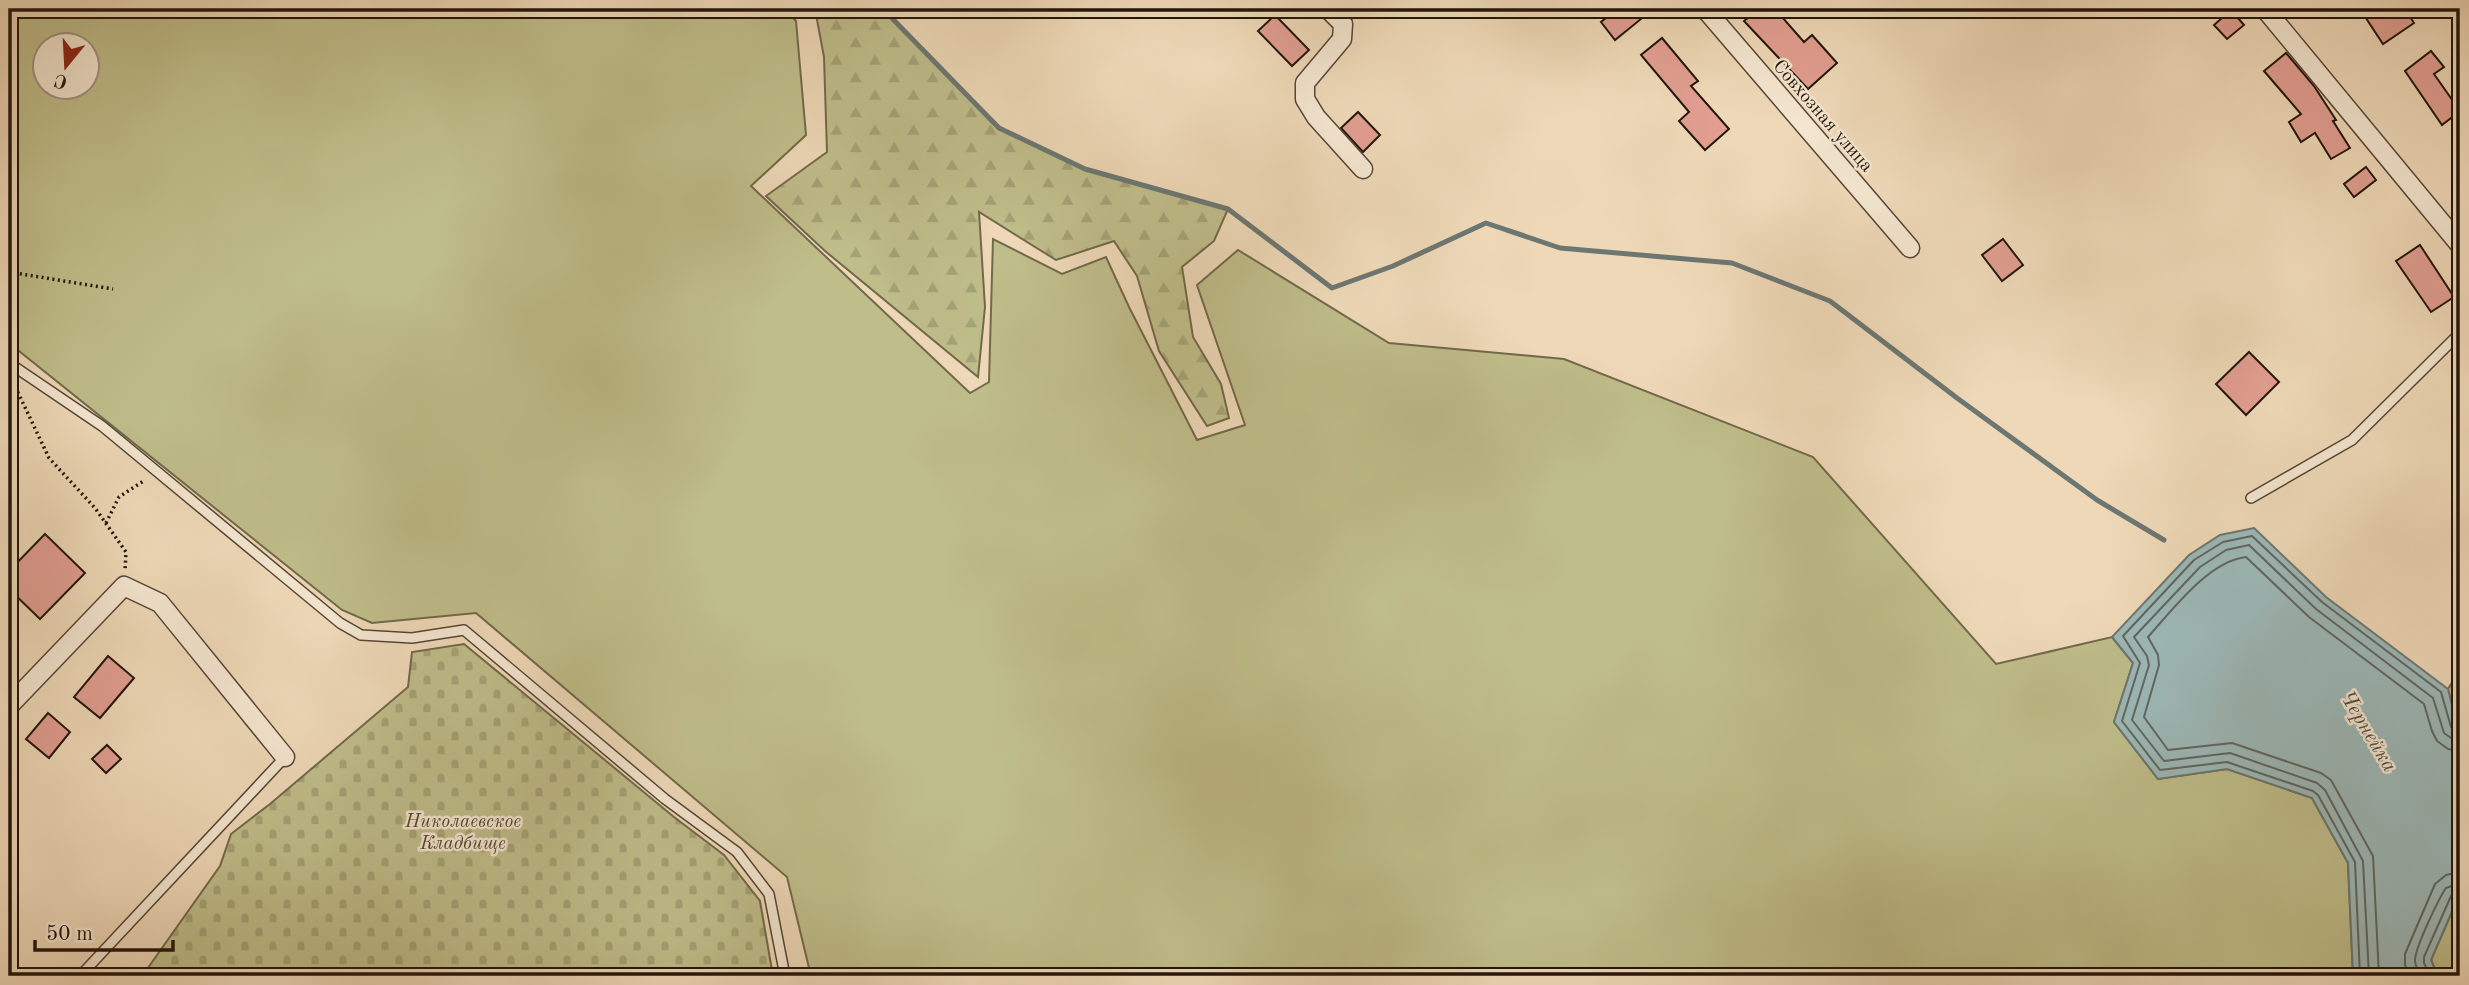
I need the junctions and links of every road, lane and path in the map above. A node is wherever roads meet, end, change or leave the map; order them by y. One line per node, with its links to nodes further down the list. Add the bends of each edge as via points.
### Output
1 (1328, 9): 4 (street, via 1343,24 1342,39 1305,83 1305,99)
2 (1705, 9): 6 (street, Совхозная улица)
3 (2264, 9): 5 (street)
4 (1363, 169)
5 (2460, 245)
6 (1910, 248)
7 (9, 272): 8 (path)
8 (113, 289)
9 (2460, 333): 13 (lane, via 2352,440)
10 (9, 363): 12 (lane, via 102,426)
11 (9, 373): 14 (path, via 49,458)
12 (160, 475): 14 (path, via 119,497); 19 (lane, via 340,623 361,635 412,638 464,629 665,799 737,852 769,894)
13 (2251, 498)
14 (106, 523): 15 (path, via 126,552)
15 (124, 586): 16 (street); 17 (street, via 160,603)
16 (9, 706)
17 (285, 757): 18 (lane)
18 (80, 976)
19 (785, 976)

